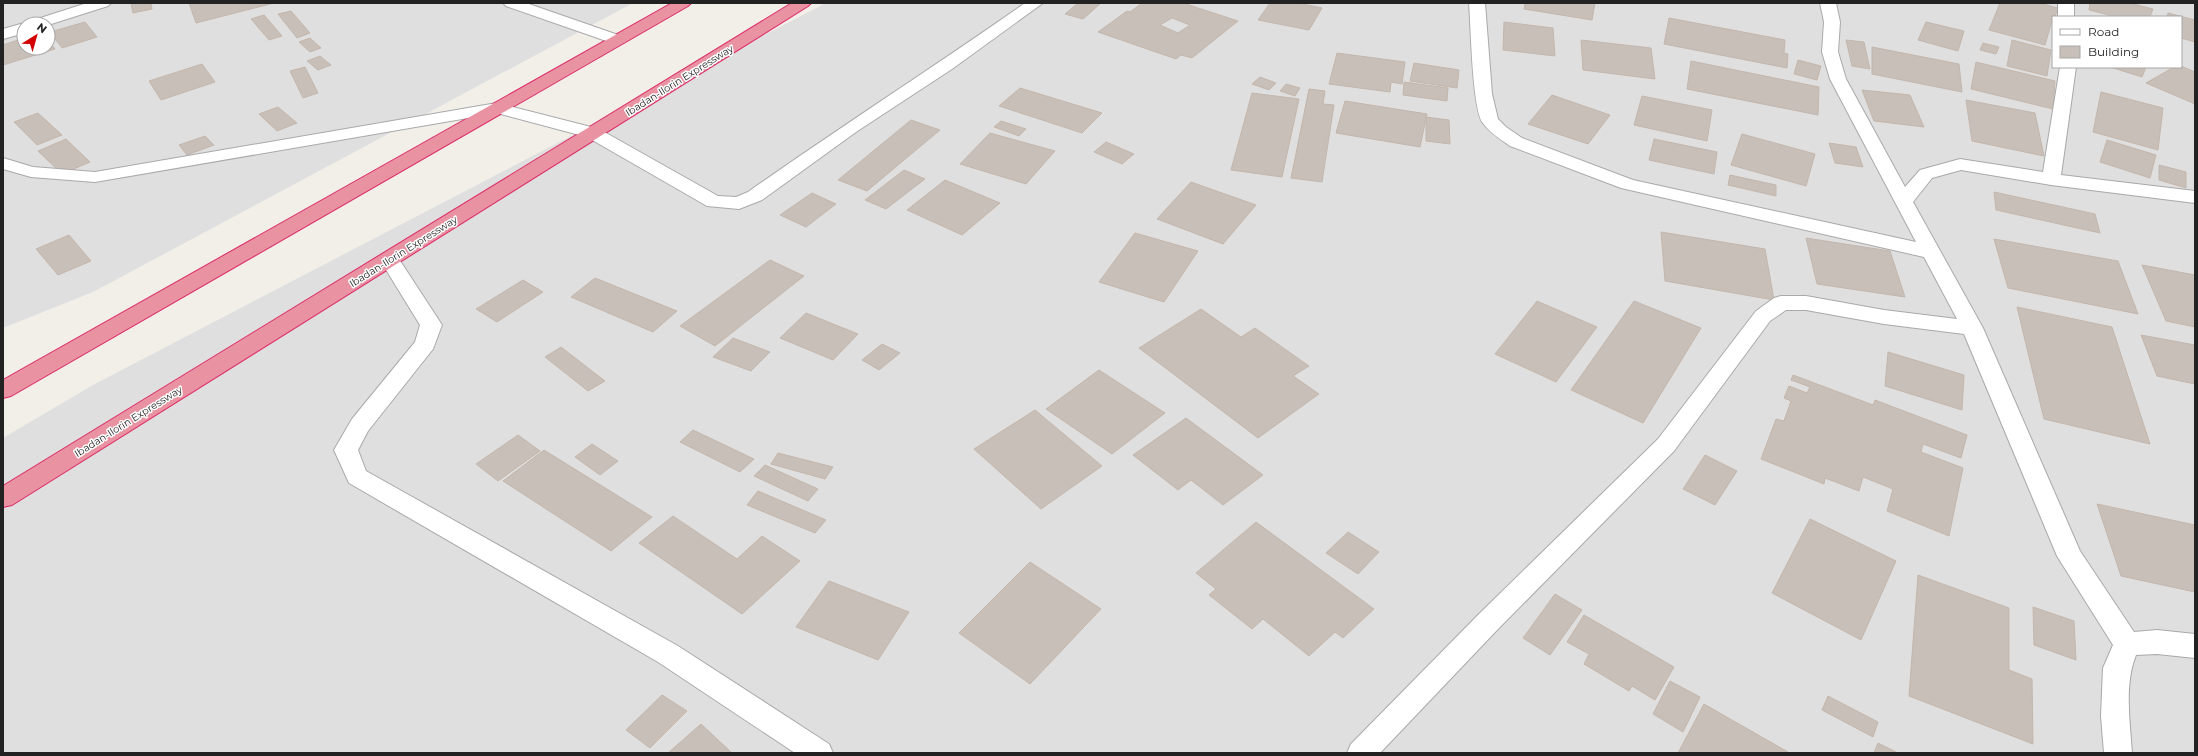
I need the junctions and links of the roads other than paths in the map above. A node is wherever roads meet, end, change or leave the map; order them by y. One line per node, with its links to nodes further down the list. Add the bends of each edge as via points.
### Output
1 (104, 3): 10 (street)
2 (511, 3): 13 (street)
3 (683, 3): 13 (highway)
4 (803, 3): 16 (highway, Ibadan-Ilorin Expressway)
5 (1035, 3): 16 (street, via 946,66 850,128 755,196 739,203 714,202)
6 (1477, 3): 21 (street, via 1484,94 1490,120 1516,142 1628,184)
7 (1828, 3): 20 (street, via 1832,22 1830,52 1838,79)
8 (2066, 3): 9 (street)
9 (2066, 16)
10 (56, 18)
11 (16, 30): 12 (street)
12 (3, 34)
13 (618, 40): 15 (highway)
14 (2068, 68): 18 (street)
15 (497, 108): 16 (street); 17 (street, via 95,177 31,172); 24 (highway)
16 (592, 133): 22 (highway, Ibadan-Ilorin Expressway)
17 (3, 163)
18 (2051, 179): 19 (street); 20 (street, via 1960,164 1926,174)
19 (2195, 197)
20 (1904, 201): 21 (street)
21 (1931, 252): 23 (street)
22 (390, 260): 25 (highway, Ibadan-Ilorin Expressway); 28 (street, via 431,325 425,344 360,425 346,450 357,477 668,654)
23 (1972, 328): 26 (street, via 2070,556); 29 (street, via 1884,317 1806,303 1781,303 1763,316 1666,445 1488,621)
24 (3, 390)
25 (3, 498)
26 (2127, 644): 27 (street, via 2157,642); 30 (street, via 2117,668 2115,716)
27 (2195, 646)
28 (819, 753)
29 (1361, 753)
30 (2118, 753)

